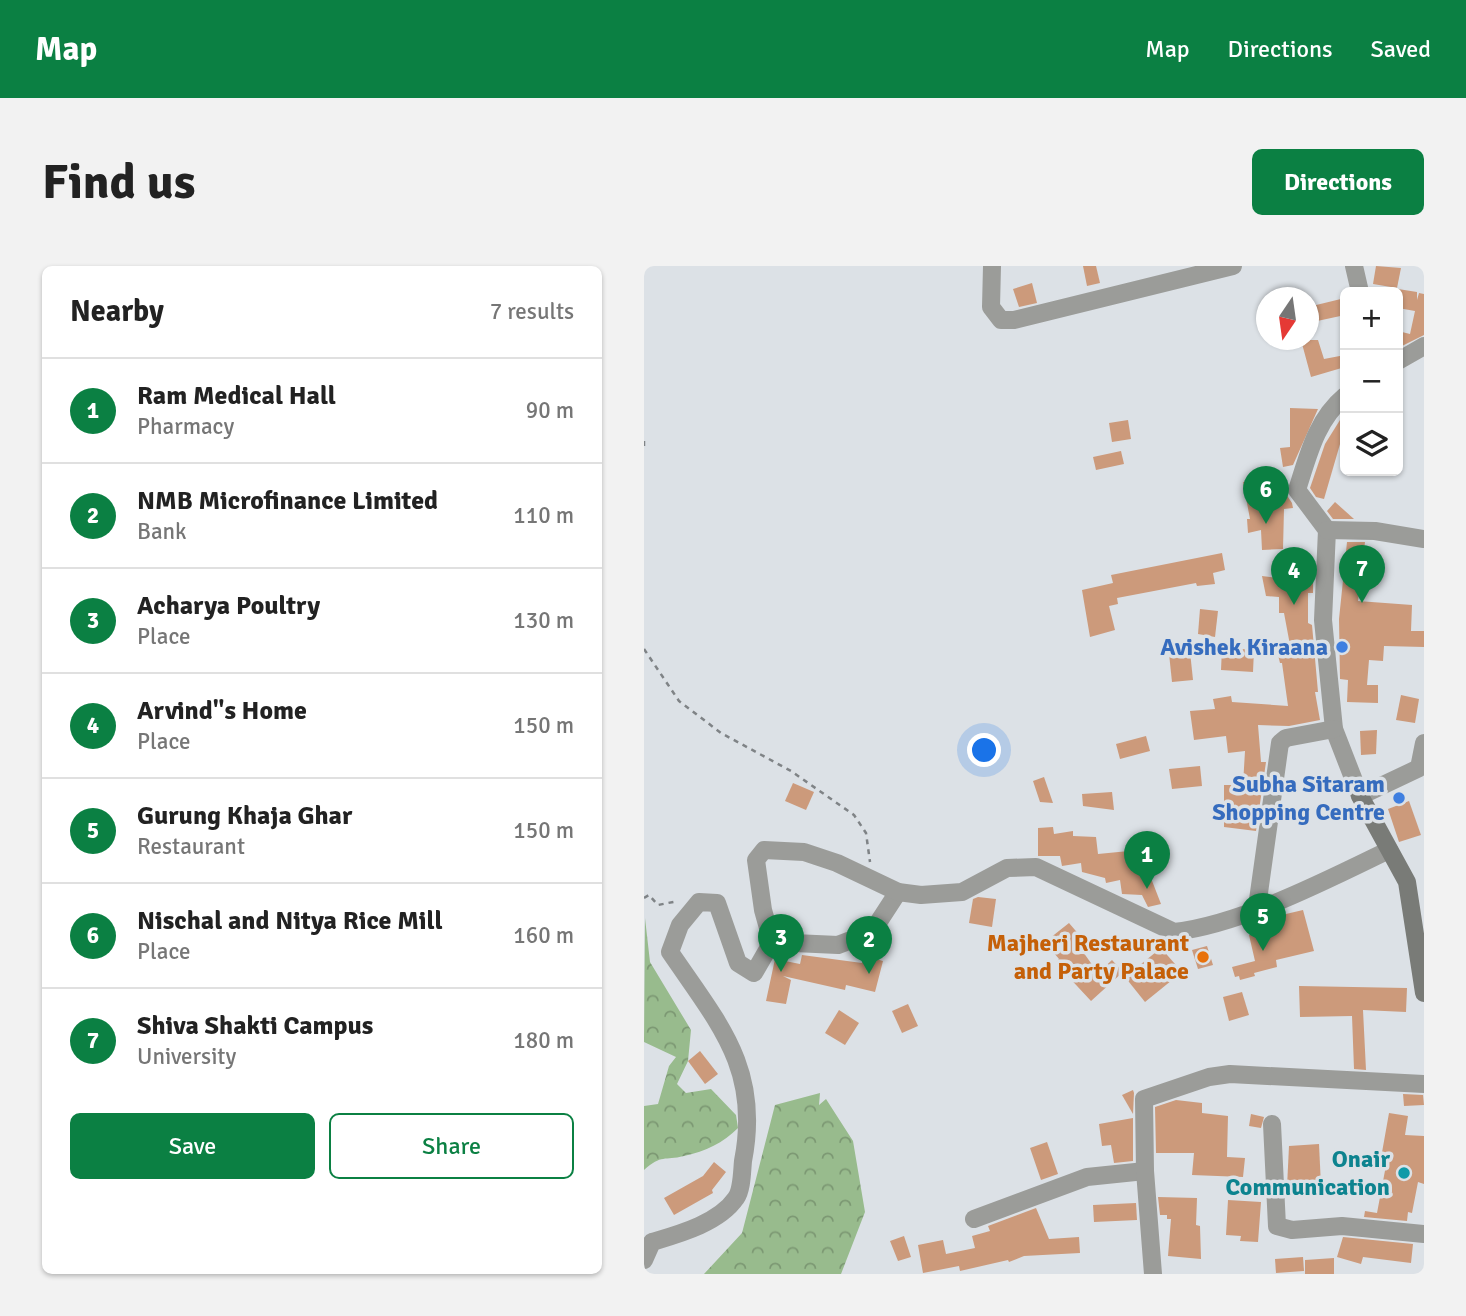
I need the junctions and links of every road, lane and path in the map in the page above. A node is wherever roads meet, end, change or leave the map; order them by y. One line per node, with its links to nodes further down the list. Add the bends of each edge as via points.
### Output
1 (992, 266): 2 (street, via 991,307 1000,320 1014,320)
2 (1233, 266)
3 (1353, 266): 4 (street)
4 (1359, 287)
5 (1424, 346): 6 (street)
6 (1403, 358)
7 (1340, 400): 10 (street, via 1314,436 1297,490)
8 (644, 441): 9 (path)
9 (644, 450)
10 (1327, 530): 11 (street); 13 (street, via 1323,620)
11 (1424, 539)
12 (644, 649): 18 (path, via 679,701 721,733 792,771 855,815 866,833)
13 (1334, 729): 16 (street); 22 (street, via 1282,740)
14 (1424, 743): 15 (street)
15 (1422, 768): 16 (street)
16 (1360, 796): 17 (main road)
17 (1389, 850): 22 (street); 24 (main road, via 1407,881)
18 (873, 879): 19 (street); 23 (street, via 804,852 764,850 757,860)
19 (898, 892): 22 (street, via 962,892 1007,868 1036,867 1174,932); 23 (street, via 872,932 838,944)
20 (644, 898): 21 (path, via 649,895 658,905)
21 (699, 902): 23 (street, via 717,903 738,963 754,973); 30 (street, via 680,925 670,952 738,1058 746,1088 745,1151 737,1197 711,1219 652,1242)
22 (1257, 908)
23 (772, 942)
24 (1424, 993)
25 (1424, 1084): 27 (street, via 1230,1074 1209,1077 1144,1099)
26 (1272, 1124): 29 (street, via 1277,1226 1292,1230 1342,1226)
27 (1145, 1171): 28 (street, via 1087,1177); 31 (street)
28 (974, 1219)
29 (1424, 1234)
30 (644, 1260)
31 (1153, 1274)

